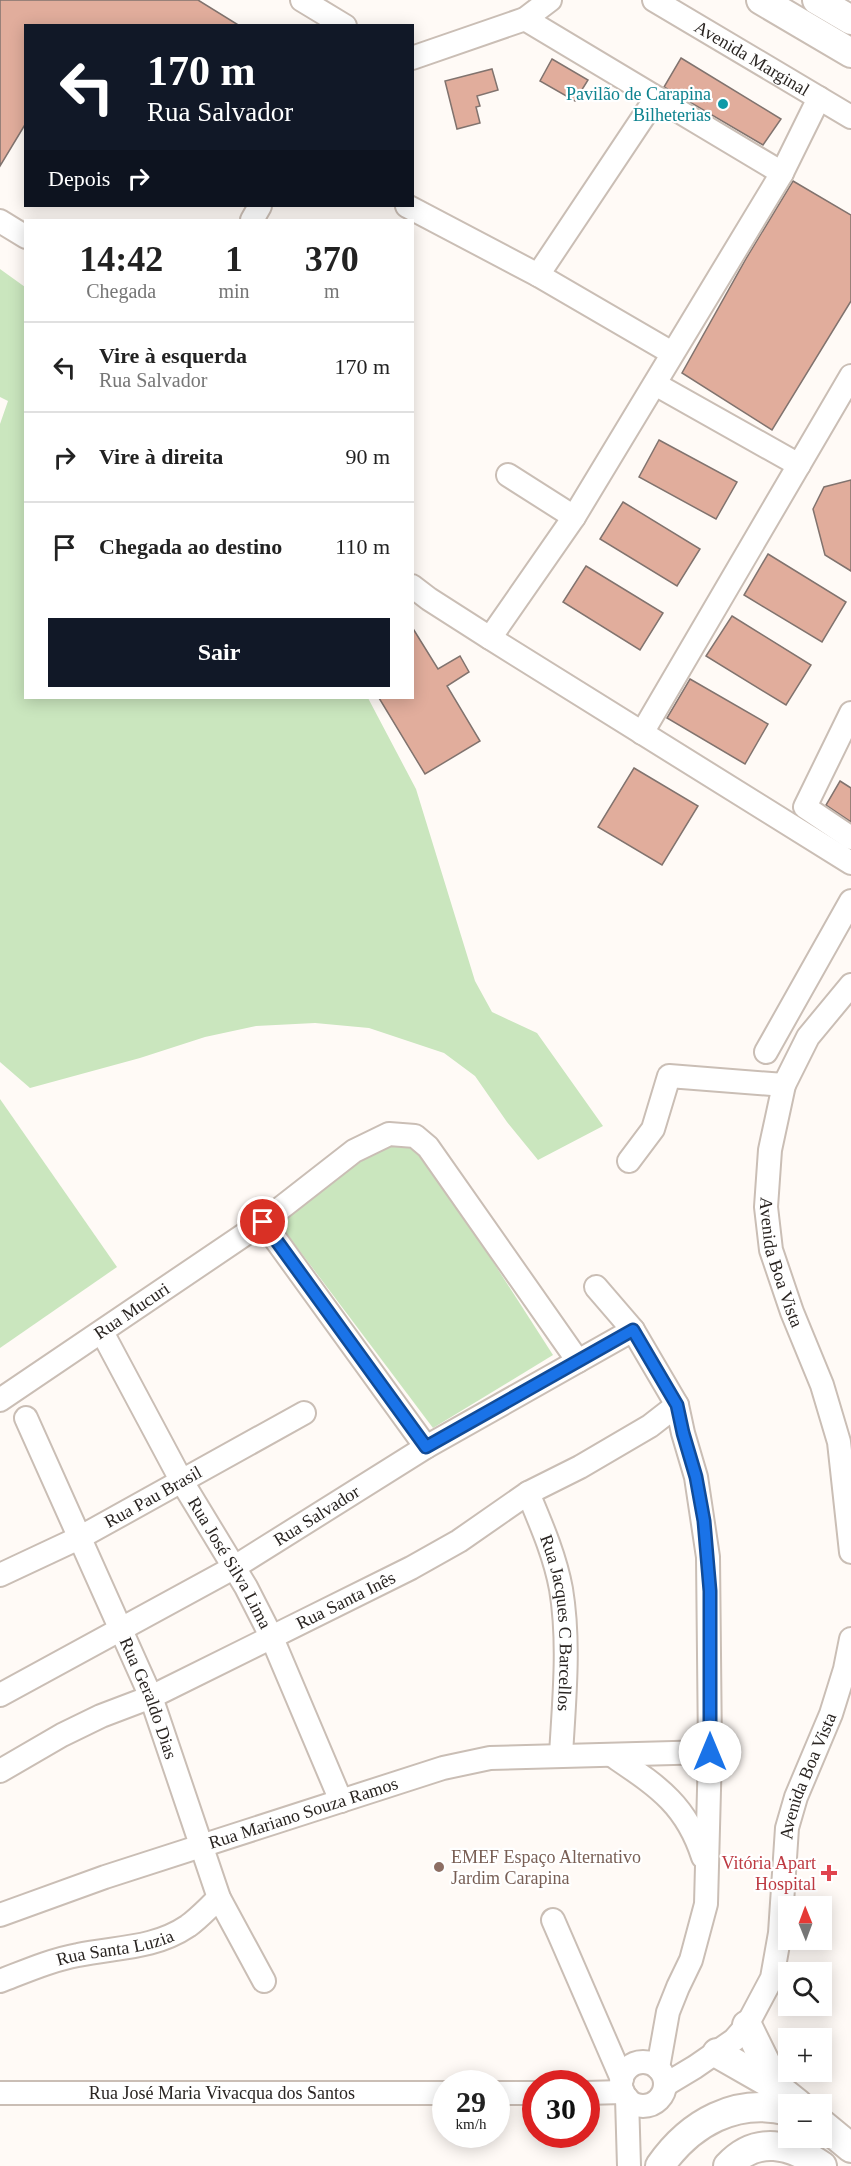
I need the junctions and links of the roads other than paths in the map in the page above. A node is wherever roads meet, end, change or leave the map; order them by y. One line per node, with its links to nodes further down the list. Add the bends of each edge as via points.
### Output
1 (302, 0): 8 (street)
2 (550, 0): 6 (street)
3 (654, 0): 12 (street, Avenida Marginal)
4 (761, 0): 9 (main road)
5 (817, 0): 7 (main road)
6 (525, 19): 10 (street); 11 (street)
7 (851, 20)
8 (342, 24)
9 (851, 53)
10 (414, 57)
11 (656, 98): 14 (street); 18 (street)
12 (819, 98): 13 (street, Avenida Marginal); 14 (street)
13 (851, 117)
14 (782, 173): 19 (street)
15 (409, 207): 18 (street)
16 (0, 221): 17 (street)
17 (24, 236)
18 (538, 275): 19 (street)
19 (672, 353): 21 (street)
20 (851, 376): 22 (street)
21 (655, 384): 22 (street); 24 (street)
22 (799, 465): 28 (street)
23 (508, 475): 24 (street)
24 (574, 517): 26 (street)
25 (414, 588): 26 (street)
26 (490, 638): 28 (street)
27 (851, 713): 29 (street, via 805,807)
28 (642, 733): 30 (street)
29 (851, 837)
30 (851, 862)
31 (851, 901): 33 (street)
32 (851, 985): 34 (street, Avenida Boa Vista, via 808,1037)
33 (766, 1052)
34 (784, 1085): 35 (street, via 669,1076 653,1129); 48 (street, Avenida Boa Vista, via 770,1150 766,1208 771,1250 822,1385 839,1442)
35 (629, 1161)
36 (263, 1222): 39 (street, Rua Mucuri); 40 (street, Rua Mucuri, via 354,1151 389,1134 415,1136 428,1147); 45 (street)
37 (596, 1287): 38 (street)
38 (633, 1330): 40 (street, Rua Salvador); 42 (street)
39 (102, 1332): 41 (street, Rua Mucuri); 46 (street, Rua José Silva Lima)
40 (578, 1361): 45 (street, Rua Salvador)
41 (0, 1400)
42 (677, 1405): 47 (street, Rua Santa Inês, via 641,1431); 58 (street, via 696,1477 708,1557)
43 (304, 1413): 46 (street, Rua Pau Brasil)
44 (26, 1418): 49 (street, Rua Geraldo Dias)
45 (426, 1447): 51 (street, Rua Salvador)
46 (181, 1480): 49 (street, Rua Pau Brasil); 51 (street, Rua José Silva Lima)
47 (528, 1493): 54 (street, Rua Santa Inês, via 411,1568); 59 (street, Rua Jacques C Barcellos, via 561,1590 565,1683)
48 (851, 1537): 50 (street, Avenida Boa Vista)
49 (79, 1538): 52 (street, Rua Pau Brasil); 53 (street, Rua Geraldo Dias)
50 (851, 1552)
51 (233, 1568): 53 (street, Rua Salvador); 54 (street, Rua José Silva Lima)
52 (0, 1575)
53 (121, 1629): 56 (street, Rua Salvador); 57 (street, Rua Geraldo Dias)
54 (272, 1638): 57 (street, Rua Santa Inês); 62 (street, Rua José Silva Lima)
55 (851, 1639): 71 (street, Avenida Boa Vista, via 831,1714 787,1828 777,1959 772,1978)
56 (0, 1695)
57 (151, 1697): 61 (street, Rua Santa Inês, via 102,1716); 63 (street, Rua Geraldo Dias)
58 (710, 1752): 60 (street, Rua Mariano Souza Ramos); 64 (street)
59 (561, 1755): 60 (street, Rua Mariano Souza Ramos); 62 (street, Rua Mariano Souza Ramos, via 490,1758 443,1768)
60 (613, 1756): 64 (street, via 658,1787 681,1812 696,1836)
61 (0, 1770)
62 (340, 1801): 63 (street, Rua Mariano Souza Ramos)
63 (201, 1845): 65 (street, Rua Geraldo Dias); 66 (street, Rua Mariano Souza Ramos)
64 (707, 1871): 70 (street, via 706,1904 698,1939)
65 (219, 1898): 68 (street, Rua Geraldo Dias); 69 (street, Rua Santa Luzia, via 188,1925 164,1938 135,1947 80,1954)
66 (0, 1915)
67 (553, 1920): 74 (street)
68 (264, 1980)
69 (0, 1981)
70 (668, 2012): 73 (street); 74 (street)
71 (747, 2025): 72 (street, Avenida Boa Vista); 79 (main road)
72 (717, 2053): 73 (street, Avenida Boa Vista); 78 (main road)
73 (662, 2077): 74 (street, via 646,2062); 74 (street, via 661,2097 650,2104 637,2105)
74 (626, 2083): 75 (street); 83 (street)
75 (600, 2090)
76 (0, 2093): 77 (street, Rua José Maria Vivacqua dos Santos)
77 (432, 2093)
78 (778, 2094)
79 (784, 2094)
80 (778, 2103): 84 (main road, via 717,2115 678,2144)
81 (832, 2134): 82 (main road)
82 (851, 2149)
83 (628, 2166)
84 (660, 2166)
85 (728, 2166): 86 (main road, via 754,2149 778,2146 802,2153)
86 (822, 2166)

